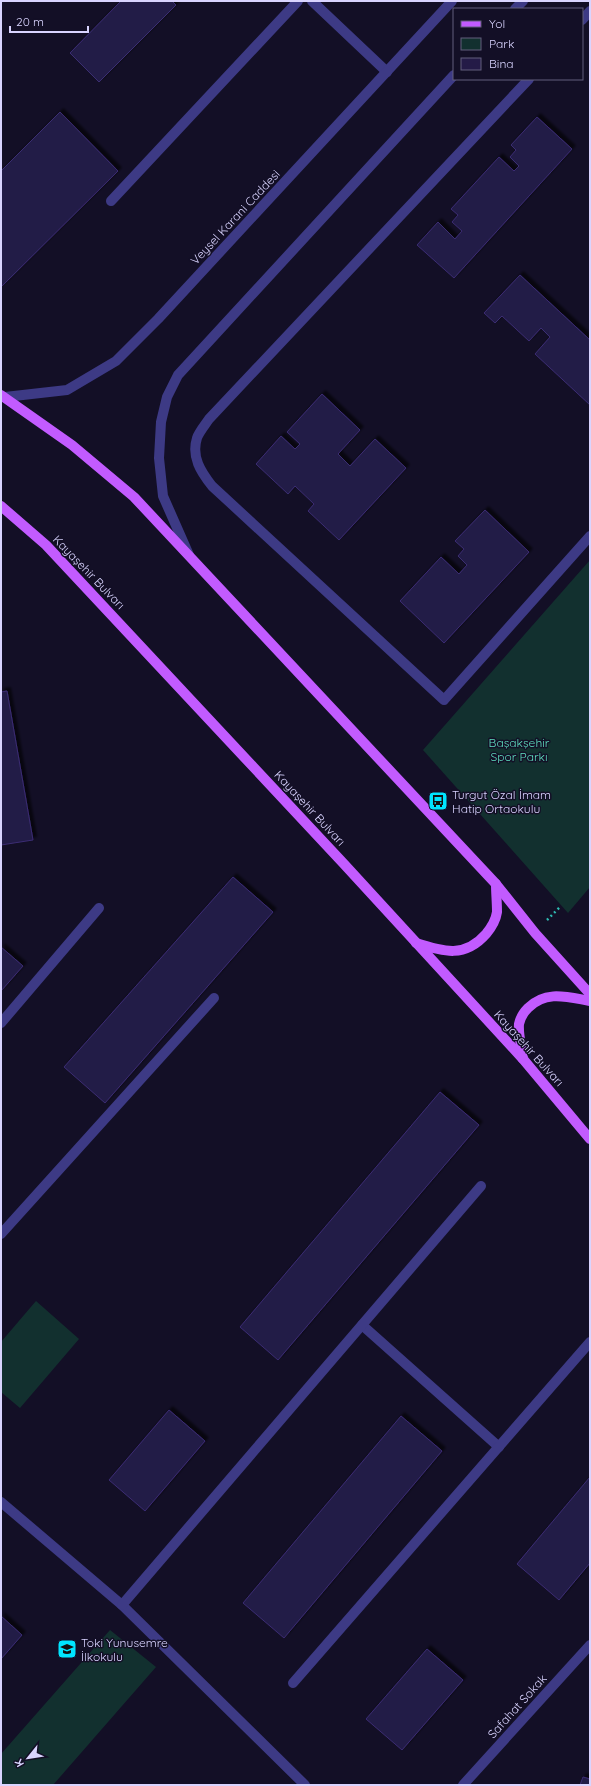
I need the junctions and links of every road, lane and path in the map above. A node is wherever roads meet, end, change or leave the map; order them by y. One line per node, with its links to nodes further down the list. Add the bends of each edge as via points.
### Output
1 (298, 1): 9 (street)
2 (312, 1): 6 (street)
3 (452, 1): 6 (street, Veysel Karani Caddesi)
4 (590, 11): 5 (street)
5 (583, 19)
6 (386, 72): 10 (street, Veysel Karani Caddesi, via 158,319 116,361 67,390)
7 (453, 76): 13 (street, via 178,375 167,397 161,422 159,458 163,496)
8 (522, 81): 12 (street, via 209,419 197,438 196,459 212,486 444,700)
9 (111, 201)
10 (3, 396): 13 (main road, via 72,445 134,497)
11 (1, 506): 16 (main road, Kayaşehir Bulvarı, via 46,545)
12 (590, 536)
13 (190, 557): 14 (main road)
14 (496, 884): 16 (main road, via 497,913 490,929 479,942 463,951 438,950); 17 (main road)
15 (99, 908): 20 (street)
16 (415, 942): 21 (main road, Kayaşehir Bulvarı)
17 (590, 994)
18 (214, 998): 24 (street)
19 (590, 1001): 21 (main road, via 560,995 534,1002 525,1011 519,1023)
20 (1, 1023)
21 (522, 1059): 22 (main road, Kayaşehir Bulvarı)
22 (590, 1139)
23 (481, 1186): 25 (street)
24 (1, 1234)
25 (362, 1325): 27 (street); 29 (street)
26 (590, 1342): 27 (street)
27 (499, 1447): 31 (street)
28 (1, 1502): 29 (street)
29 (122, 1604): 32 (street)
30 (590, 1645): 33 (street, Safahat Sokak)
31 (293, 1683)
32 (305, 1785)
33 (463, 1785)

